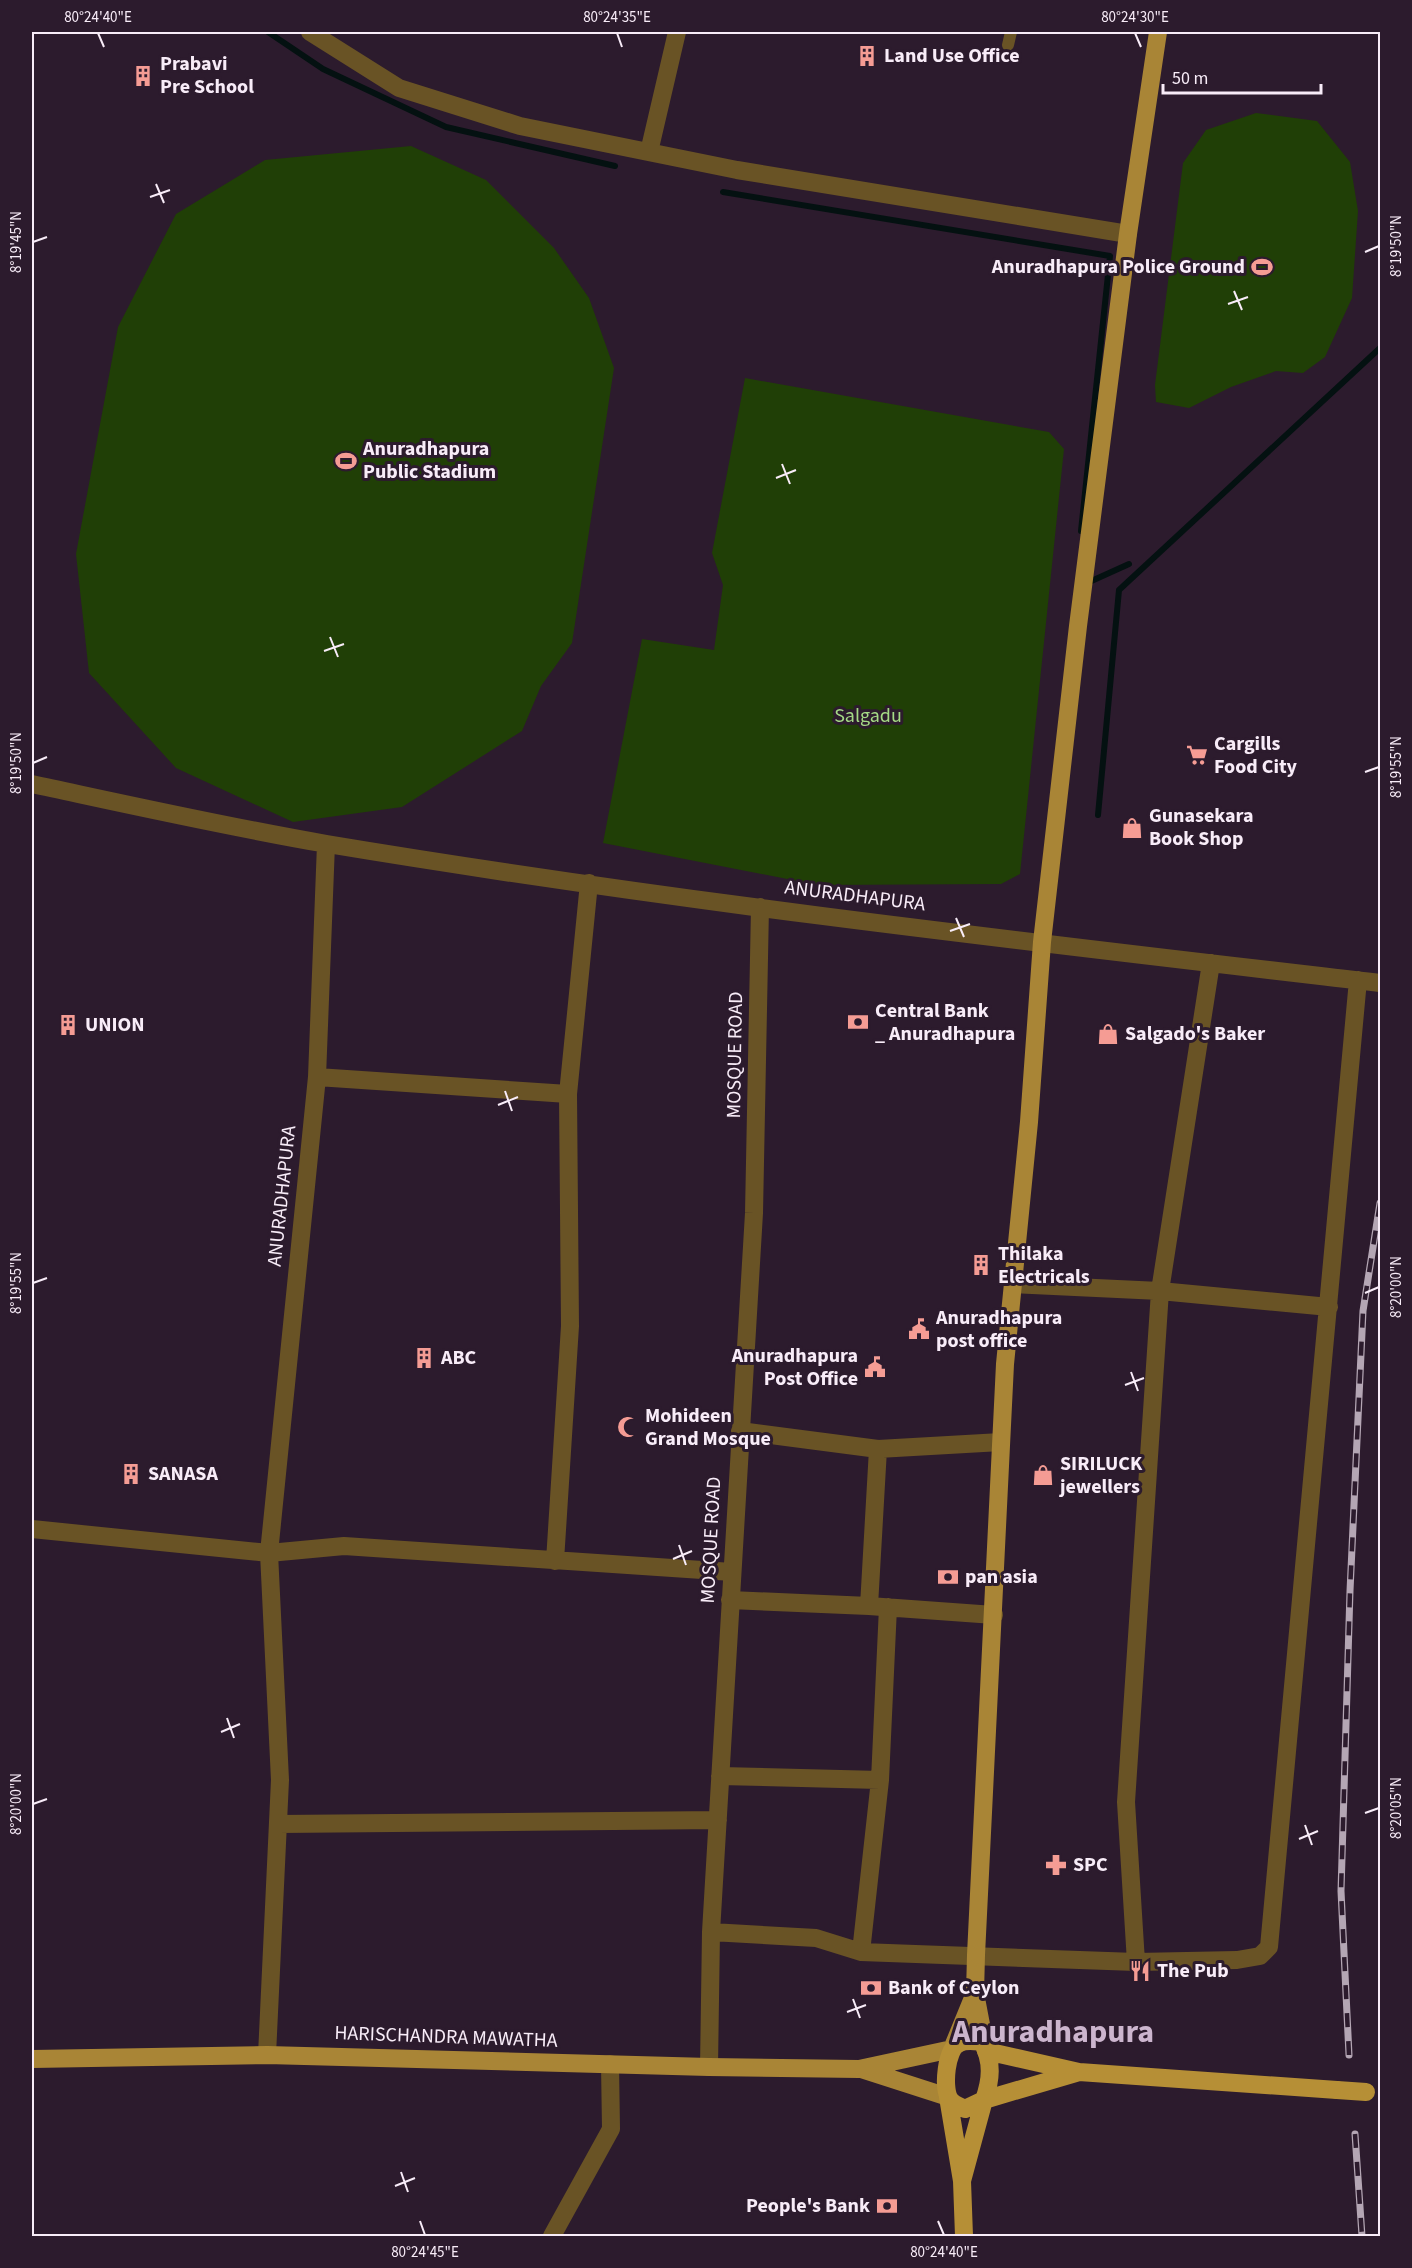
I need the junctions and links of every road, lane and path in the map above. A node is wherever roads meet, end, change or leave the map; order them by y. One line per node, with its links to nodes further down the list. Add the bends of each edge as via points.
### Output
1 (310, 32): 5 (street)
2 (677, 32): 7 (street)
3 (1011, 32): 6 (lane)
4 (1158, 32): 8 (main road)
5 (337, 39): 7 (street, via 399,88 520,126)
6 (1008, 45)
7 (649, 152): 8 (street, via 748,172)
8 (1128, 234): 13 (main road)
9 (32, 784): 10 (street, ANURADHAPURA)
10 (326, 843): 11 (street, ANURADHAPURA); 17 (street, ANURADHAPURA)
11 (589, 883): 12 (street, ANURADHAPURA); 18 (street)
12 (760, 907): 13 (street, ANURADHAPURA); 22 (street, MOSQUE ROAD, via 754,1213)
13 (1042, 942): 14 (street, ANURADHAPURA); 19 (main road)
14 (1211, 963): 15 (street, ANURADHAPURA); 20 (street)
15 (1358, 980): 16 (street, ANURADHAPURA); 21 (street)
16 (1380, 983)
17 (317, 1077): 18 (street); 26 (street, ANURADHAPURA)
18 (568, 1094): 27 (street, via 570,1326)
19 (1013, 1284): 20 (street); 23 (main road)
20 (1160, 1291): 21 (street); 40 (street, via 1126,1802)
21 (1329, 1307): 40 (street, via 1269,1947 1260,1956 1237,1960)
22 (740, 1431): 24 (street); 28 (street, MOSQUE ROAD)
23 (1001, 1442): 24 (street); 32 (main road)
24 (878, 1449): 30 (street)
25 (32, 1529): 26 (street)
26 (269, 1553): 27 (street, via 344,1546); 36 (street, ANURADHAPURA, via 280,1780)
27 (555, 1561): 28 (street)
28 (732, 1572): 29 (street, MOSQUE ROAD)
29 (730, 1600): 30 (street); 33 (street, MOSQUE ROAD)
30 (869, 1606): 31 (street)
31 (888, 1607): 32 (street); 34 (street)
32 (994, 1615): 39 (main road)
33 (720, 1776): 34 (street); 35 (street, MOSQUE ROAD)
34 (880, 1780): 38 (street)
35 (718, 1820): 36 (street); 37 (street, MOSQUE ROAD)
36 (278, 1824): 44 (street, ANURADHAPURA)
37 (711, 1932): 38 (street, via 816,1938); 47 (street, MOSQUE ROAD)
38 (861, 1952): 39 (street)
39 (976, 1954): 40 (street); 41 (main road)
40 (1136, 1962)
41 (975, 1993): 42 (main road); 43 (main road)
42 (952, 2049): 43 (highway, via 970,2040 982,2042); 48 (main road, HARISCHANDRA MAWATHA); 51 (highway)
43 (986, 2050): 49 (highway); 52 (highway, via 991,2076)
44 (267, 2055): 45 (main road, HARISCHANDRA MAWATHA); 46 (main road, HARISCHANDRA MAWATHA)
45 (32, 2059)
46 (610, 2064): 47 (main road, HARISCHANDRA MAWATHA); 54 (street, via 611,2129)
47 (709, 2067): 48 (main road, HARISCHANDRA MAWATHA)
48 (859, 2068): 51 (main road, HARISCHANDRA MAWATHA)
49 (1079, 2072): 50 (highway, bridge); 52 (highway)
50 (1373, 2092)
51 (948, 2097): 52 (highway, via 965,2109); 53 (highway)
52 (984, 2100): 53 (highway)
53 (962, 2181): 55 (highway)
54 (552, 2236)
55 (964, 2236)

